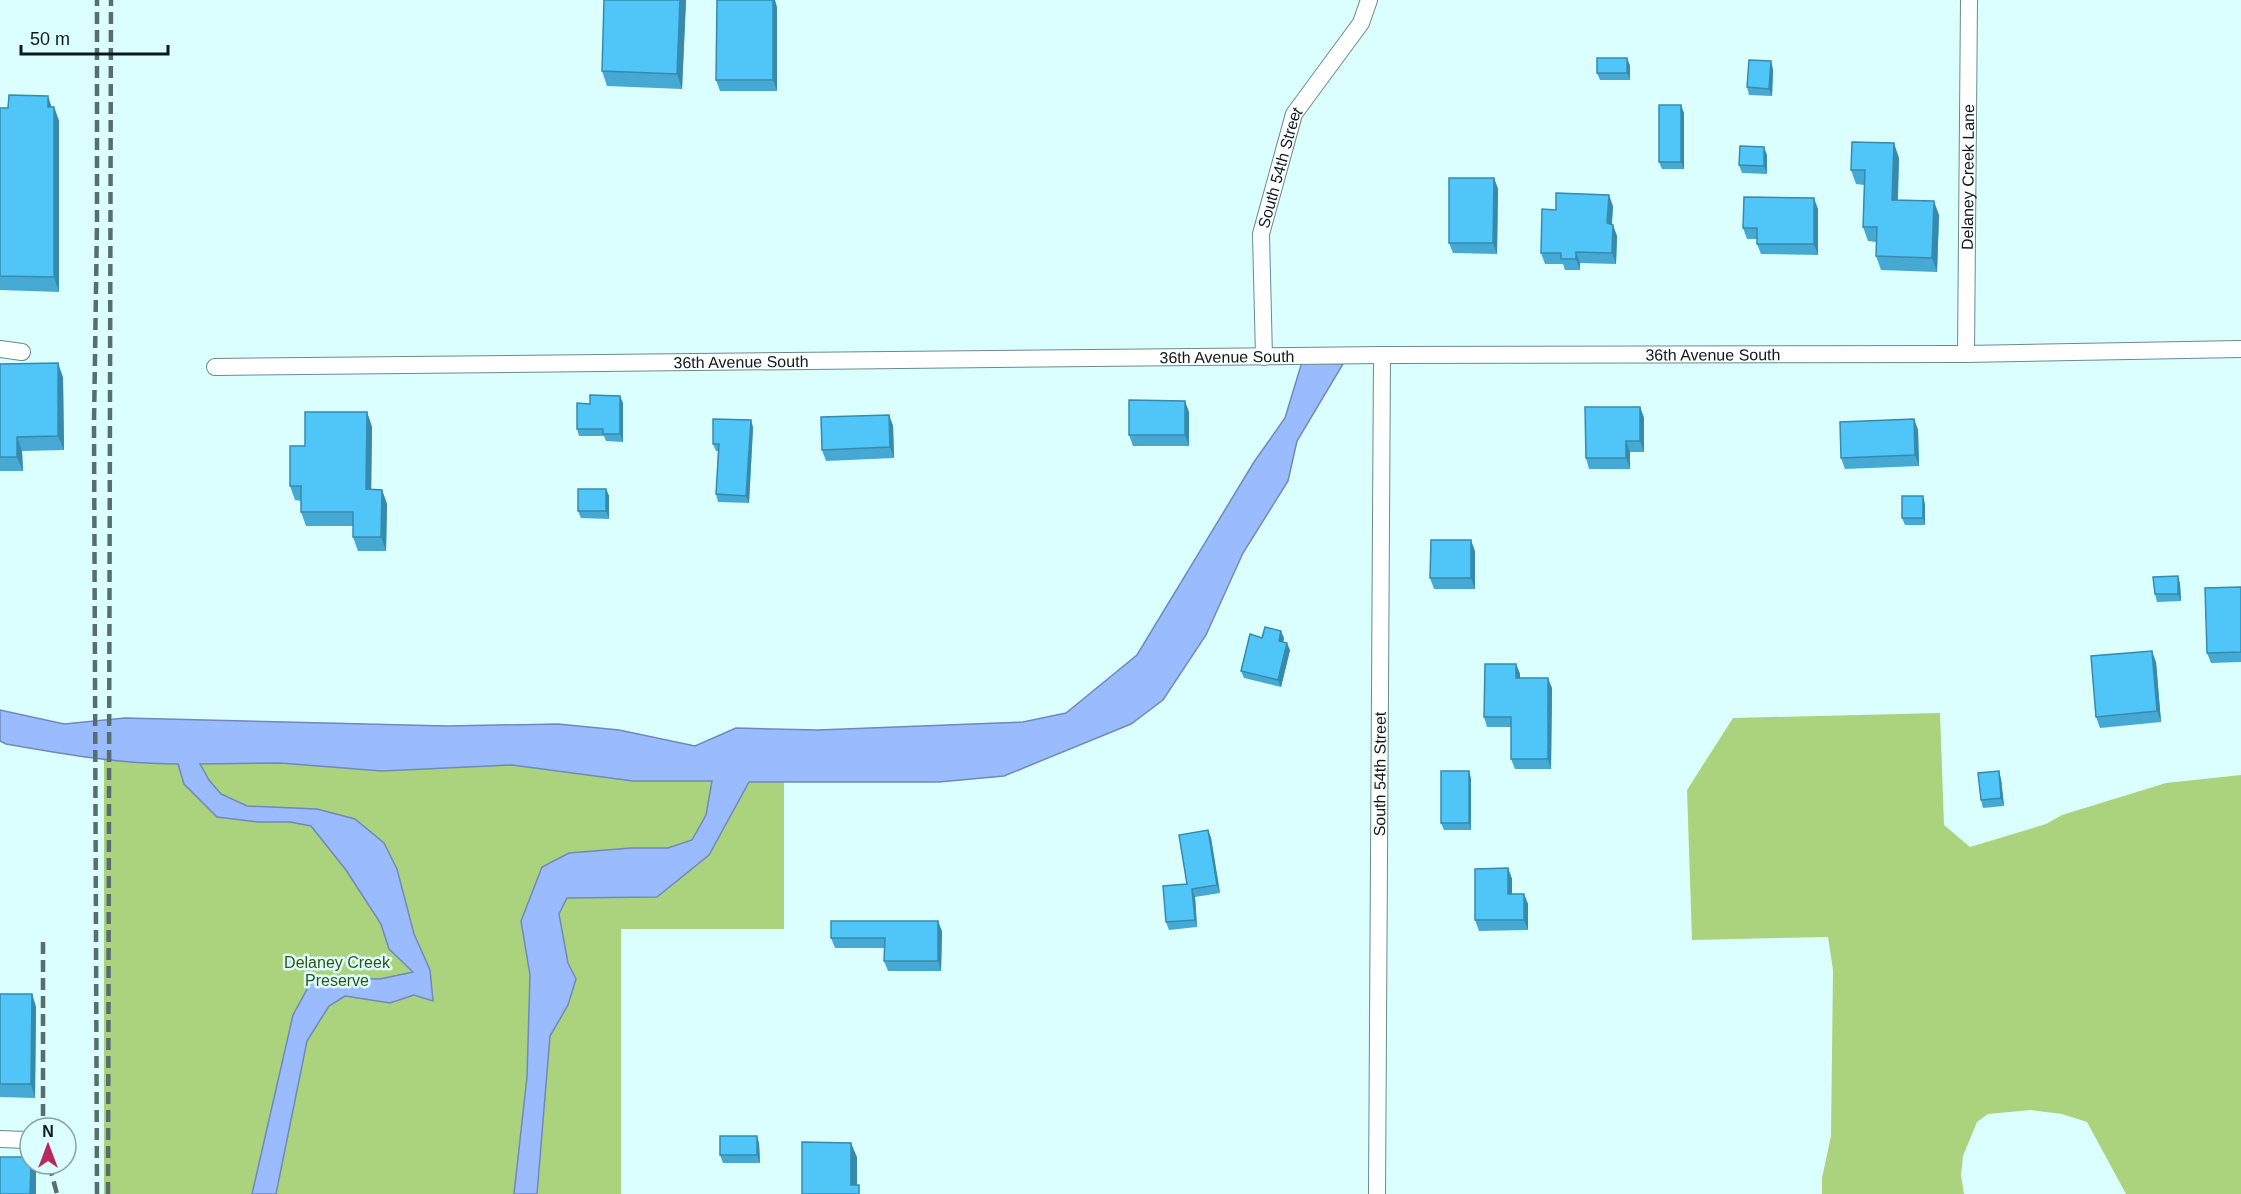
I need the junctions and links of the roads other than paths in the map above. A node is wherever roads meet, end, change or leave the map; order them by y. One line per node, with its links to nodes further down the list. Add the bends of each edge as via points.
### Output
1 (1369, 0): 8 (street, South 54th Street, via 1361,23 1294,114 1261,234)
2 (1969, 0): 6 (street, Delaney Creek Lane)
3 (0, 349): 5 (street)
4 (2241, 349): 6 (street, 36th Avenue South)
5 (22, 352)
6 (1966, 354): 7 (street, 36th Avenue South)
7 (1382, 355): 8 (street, 36th Avenue South); 12 (street, South 54th Street)
8 (1264, 357): 9 (street, 36th Avenue South)
9 (215, 367)
10 (0, 1139): 11 (street)
11 (18, 1140)
12 (1377, 1194)

